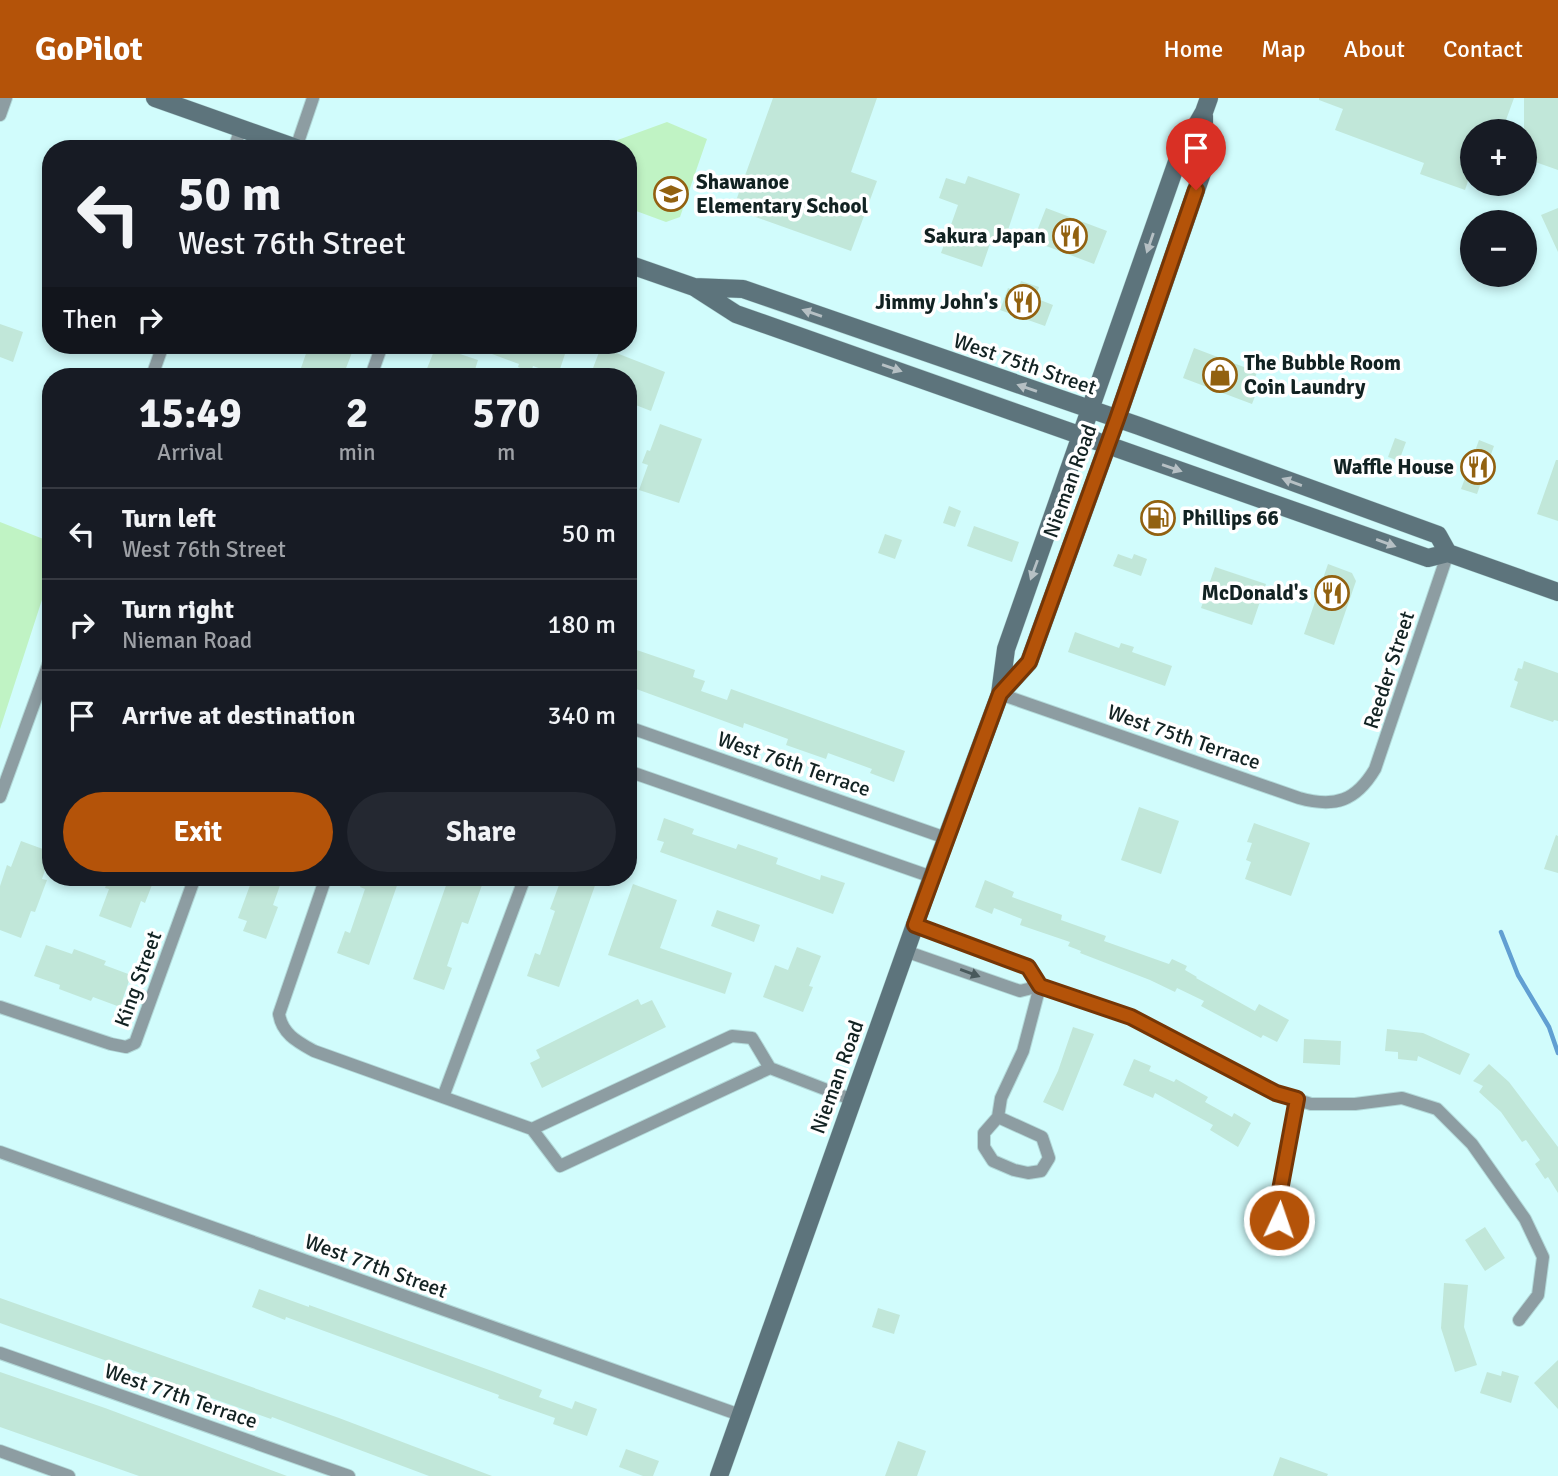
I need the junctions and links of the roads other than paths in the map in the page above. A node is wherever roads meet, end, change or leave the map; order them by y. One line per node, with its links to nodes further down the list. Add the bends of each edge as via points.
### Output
1 (6, 98): 5 (street)
2 (155, 98): 6 (main road)
3 (311, 99): 9 (street)
4 (1207, 105): 12 (main road, Nieman Road, one-way to 12, via 1179,156); 13 (main road, Nieman Road, via 1204,167)
5 (0, 115)
6 (241, 128): 7 (street); 8 (main road)
7 (237, 140)
8 (275, 140)
9 (300, 140)
10 (637, 267): 11 (main road, West 75th Street)
11 (694, 288): 12 (main road, West 75th Street, one-way to 11, via 743,289); 14 (main road, West 75th Street, one-way to 14, via 736,314)
12 (1091, 411): 13 (main road, West 75th Street); 14 (main road, Nieman Road)
13 (1117, 419): 15 (main road, Nieman Road); 16 (main road, West 75th Street, one-way to 13, via 1438,535)
14 (1082, 437): 15 (main road, West 75th Street); 19 (main road, Nieman Road, one-way to 19, via 1006,649)
15 (1107, 445): 16 (main road, West 75th Street, one-way to 16, via 1428,558); 19 (main road, Nieman Road, via 1029,662)
16 (1448, 552): 17 (main road, West 75th Street); 22 (street, Reeder Street, via 1384,748 1366,784)
17 (1558, 592)
18 (42, 682): 23 (street)
19 (1000, 694): 22 (street, West 75th Terrace, via 1318,803 1335,803); 24 (main road, Nieman Road)
20 (637, 730): 24 (street, West 76th Terrace)
21 (637, 774): 25 (street)
22 (1355, 794)
23 (0, 797)
24 (946, 838): 25 (main road, Nieman Road)
25 (932, 877): 29 (main road, Nieman Road)
26 (192, 886): 32 (street, King Street, via 135,1043 126,1047)
27 (323, 886): 34 (street, via 281,1004 281,1023 287,1033 314,1051)
28 (522, 886): 34 (street)
29 (915, 925): 30 (main road, Nieman Road); 31 (street, via 1028,967)
30 (905, 951): 31 (street, one-way to 31, via 1020,991); 36 (main road, Nieman Road)
31 (1040, 986): 35 (street, via 1131,1017 1276,1093); 37 (street)
32 (0, 1007)
33 (770, 1068): 36 (street); 38 (street, via 752,1038 732,1036); 38 (street, via 560,1166)
34 (443, 1097): 38 (street)
35 (1297, 1099): 40 (street, via 1278,1201); 41 (street, via 1311,1104 1355,1104 1402,1098 1437,1109 1472,1144 1525,1219 1543,1257 1538,1295)
36 (853, 1100): 43 (main road, Nieman Road)
37 (998, 1117): 37 (street, via 984,1133 984,1147 993,1161 1028,1173 1041,1171 1049,1158 1042,1137)
38 (531, 1129)
39 (0, 1152): 43 (street, West 77th Street)
40 (1280, 1238)
41 (1519, 1320)
42 (0, 1353): 46 (street, West 77th Terrace)
43 (740, 1415): 47 (main road, Nieman Road)
44 (0, 1451): 45 (street)
45 (69, 1476)
46 (349, 1476)
47 (719, 1476)

